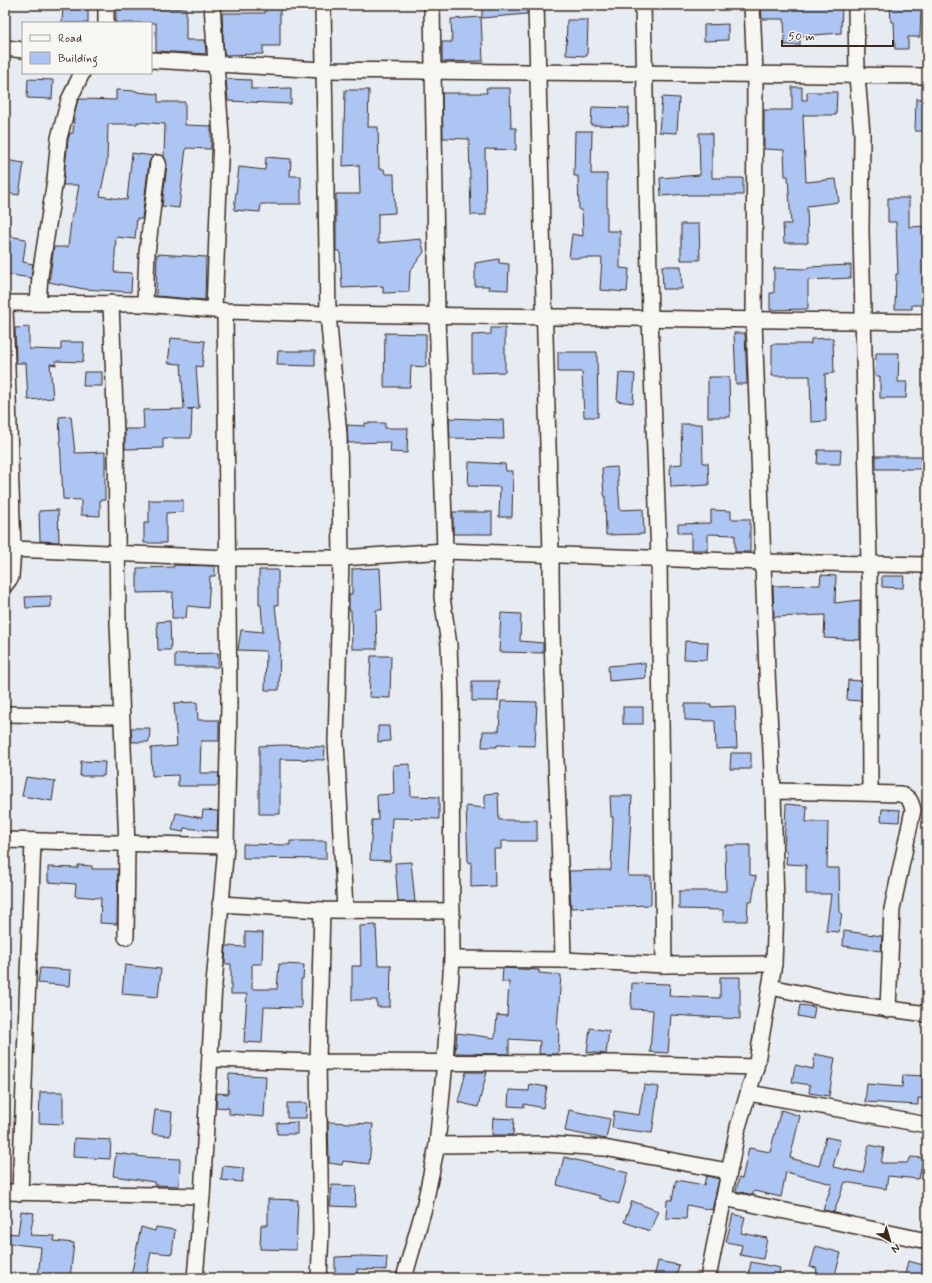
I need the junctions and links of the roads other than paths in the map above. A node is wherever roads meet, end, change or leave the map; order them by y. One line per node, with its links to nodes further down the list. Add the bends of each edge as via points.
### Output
1 (106, 5): 9 (street)
2 (212, 5): 13 (street)
3 (323, 5): 14 (street)
4 (432, 5): 15 (street)
5 (536, 5): 16 (street)
6 (643, 5): 18 (street)
7 (752, 5): 19 (street)
8 (856, 5): 20 (street)
9 (106, 22)
10 (5, 48): 11 (street)
11 (22, 50)
12 (152, 60): 13 (street)
13 (215, 64): 14 (street); 27 (street, via 221,136)
14 (323, 70): 15 (street); 28 (street)
15 (432, 70): 16 (street); 29 (street)
16 (536, 71): 18 (street); 30 (street)
17 (82, 74): 23 (street, via 69,100 59,138)
18 (645, 74): 19 (street); 31 (street)
19 (755, 74): 20 (street); 32 (street)
20 (857, 76): 21 (street); 33 (street, via 862,134 861,231)
21 (927, 76)
22 (158, 163): 26 (street, via 147,253)
23 (38, 303): 24 (street); 25 (street)
24 (111, 303): 26 (street); 37 (street)
25 (5, 304): 35 (street)
26 (145, 304): 27 (street)
27 (219, 310): 28 (street); 39 (street)
28 (328, 314): 29 (street); 40 (street, via 339,435)
29 (437, 316): 30 (street); 36 (street)
30 (544, 316): 31 (street); 38 (street)
31 (650, 317): 32 (street); 41 (street)
32 (754, 321): 33 (street); 42 (street)
33 (864, 321): 34 (street); 43 (street)
34 (927, 322)
35 (13, 549): 37 (street); 45 (street, via 11,577)
36 (445, 551): 38 (street); 40 (street); 57 (street, via 442,597 449,645 451,695)
37 (117, 553): 39 (street); 47 (street)
38 (551, 555): 41 (street); 60 (street, via 554,745 560,836)
39 (228, 558): 40 (street); 53 (street, via 229,704)
40 (341, 558): 55 (street, via 336,741)
41 (659, 558): 42 (street); 62 (street)
42 (764, 562): 43 (street); 48 (street)
43 (869, 563): 44 (street); 49 (street)
44 (927, 565)
45 (5, 585)
46 (5, 714): 47 (street)
47 (121, 716): 52 (street)
48 (773, 792): 49 (street); 61 (street, via 776,907)
49 (870, 793): 64 (street, via 900,794 908,797 913,810 892,909)
50 (5, 840): 51 (street)
51 (33, 841): 52 (street); 75 (street)
52 (127, 844): 53 (street); 58 (street)
53 (226, 846): 54 (street)
54 (220, 904): 56 (street); 66 (street)
55 (345, 909): 56 (street); 57 (street)
56 (322, 910): 68 (street)
57 (452, 911): 59 (street)
58 (126, 937)
59 (452, 959): 60 (street); 67 (street)
60 (563, 960): 62 (street)
61 (774, 964): 62 (street); 63 (street)
62 (664, 965)
63 (771, 987): 64 (street); 69 (street)
64 (888, 1010): 65 (street)
65 (927, 1014)
66 (210, 1059): 68 (street); 76 (street)
67 (445, 1061): 68 (street); 69 (street); 72 (street)
68 (318, 1062): 80 (street, via 321,1231)
69 (756, 1067): 70 (street)
70 (749, 1093): 71 (street); 73 (street)
71 (927, 1125)
72 (437, 1145): 73 (street, via 545,1144 604,1148); 81 (street, via 424,1208)
73 (728, 1171): 77 (street)
74 (5, 1192): 75 (street)
75 (20, 1193): 76 (street)
76 (202, 1196): 79 (street)
77 (724, 1198): 78 (street); 82 (street)
78 (927, 1241)
79 (195, 1278)
80 (319, 1278)
81 (404, 1278)
82 (708, 1278)

